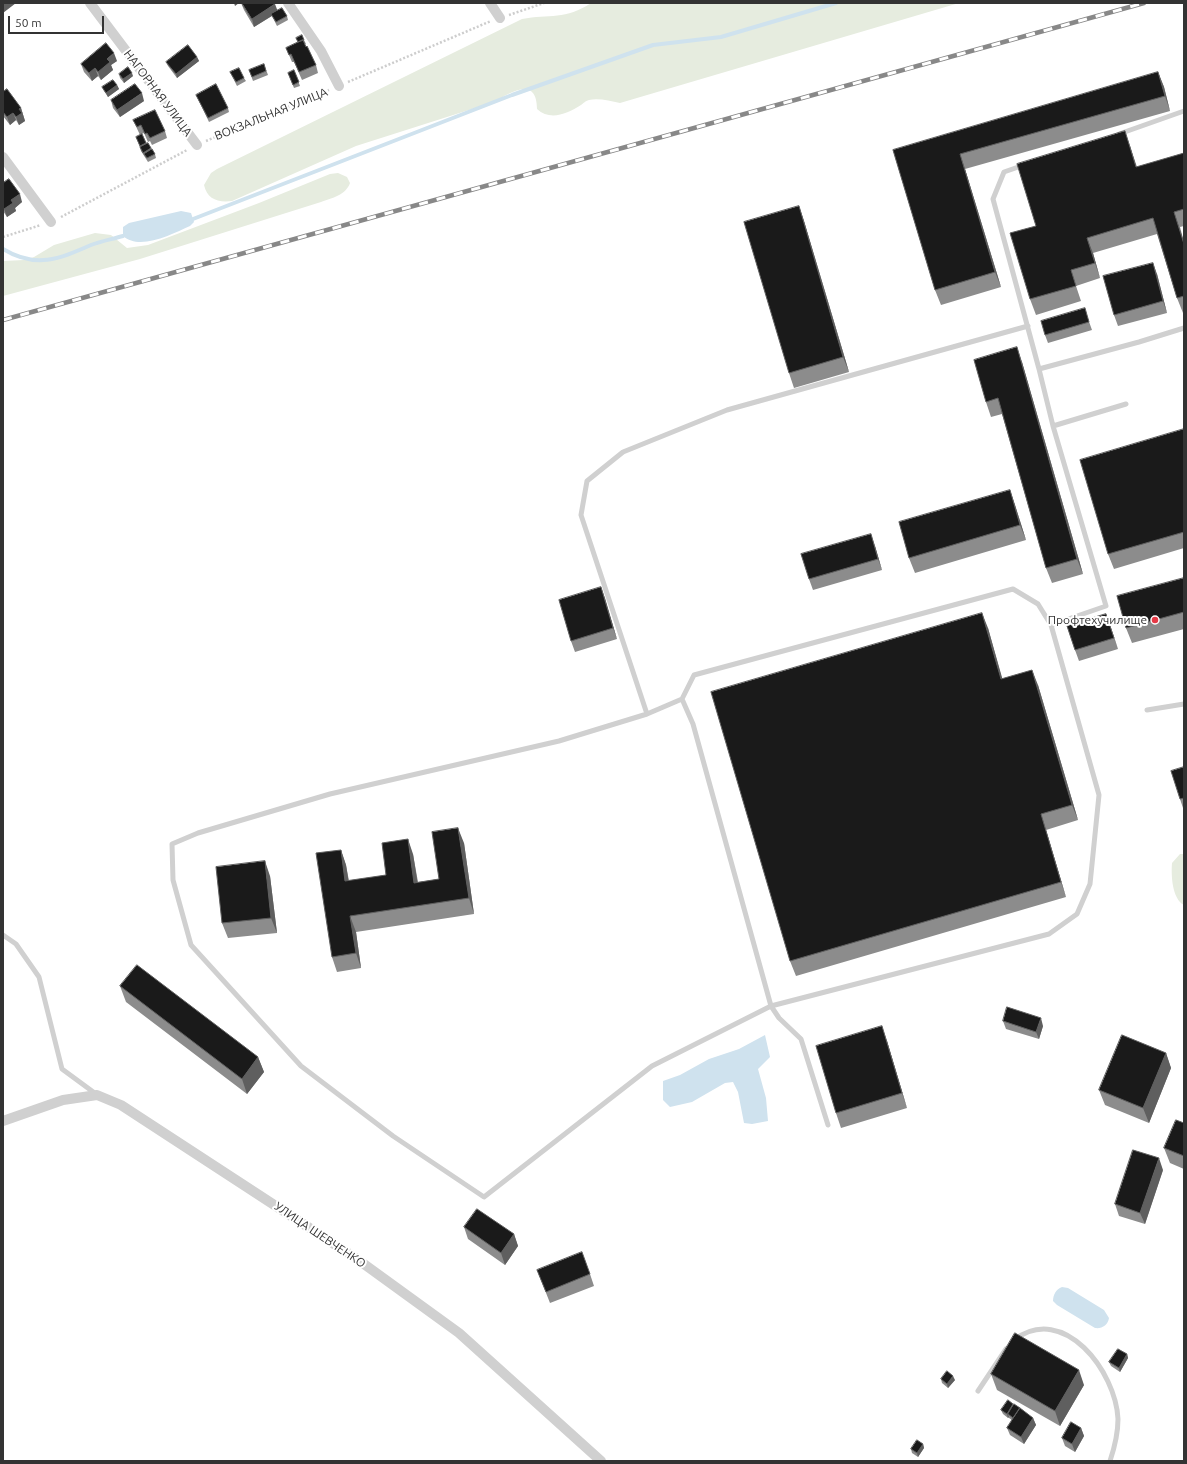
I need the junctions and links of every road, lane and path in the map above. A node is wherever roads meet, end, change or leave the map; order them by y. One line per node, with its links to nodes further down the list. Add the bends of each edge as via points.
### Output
1 (90, 3): 9 (street, НАГОРНАЯ УЛИЦА)
2 (288, 3): 6 (street, via 320,51)
3 (490, 3): 5 (street)
4 (544, 3): 5 (path, ВОКЗАЛЬНАЯ УЛИЦА)
5 (500, 18): 6 (path, ВОКЗАЛЬНАЯ УЛИЦА)
6 (339, 86): 9 (path, ВОКЗАЛЬНАЯ УЛИЦА)
7 (1184, 111): 8 (lane)
8 (1113, 136)
9 (197, 145): 12 (path, ВОКЗАЛЬНАЯ УЛИЦА)
10 (3, 157): 12 (street)
11 (1033, 162): 14 (lane, via 1004,172 993,199)
12 (51, 222): 13 (path, ВОКЗАЛЬНАЯ УЛИЦА)
13 (3, 237)
14 (1028, 326): 16 (lane); 23 (lane, via 727,410 623,452 587,481 581,515)
15 (1184, 328): 16 (lane)
16 (1039, 369): 18 (lane)
17 (1126, 404): 18 (lane)
18 (1053, 426): 19 (lane, via 1106,606)
19 (1051, 625): 20 (lane, via 1038,604 1013,589 694,674); 25 (lane, via 1099,795 1090,884 1077,914 1049,934)
20 (682, 699): 23 (lane); 25 (lane, via 693,724)
21 (1184, 704): 22 (lane)
22 (1147, 710)
23 (647, 714): 25 (lane, via 559,741 330,794 198,833 172,844 173,880 191,945 301,1066 393,1136 484,1197 652,1066)
24 (3, 935): 26 (lane, via 16,944 39,977 62,1069)
25 (771, 1006): 28 (lane, via 779,1018 802,1039)
26 (97, 1095): 27 (street, via 63,1100); 30 (street, УЛИЦА ШЕВЧЕНКО, via 121,1105 357,1259 459,1333)
27 (3, 1121)
28 (828, 1125)
29 (978, 1391): 31 (lane, via 1010,1344 1020,1336 1039,1328 1062,1332 1078,1342 1092,1357 1103,1371 1113,1395 1118,1419)
30 (601, 1461)
31 (1110, 1461)

